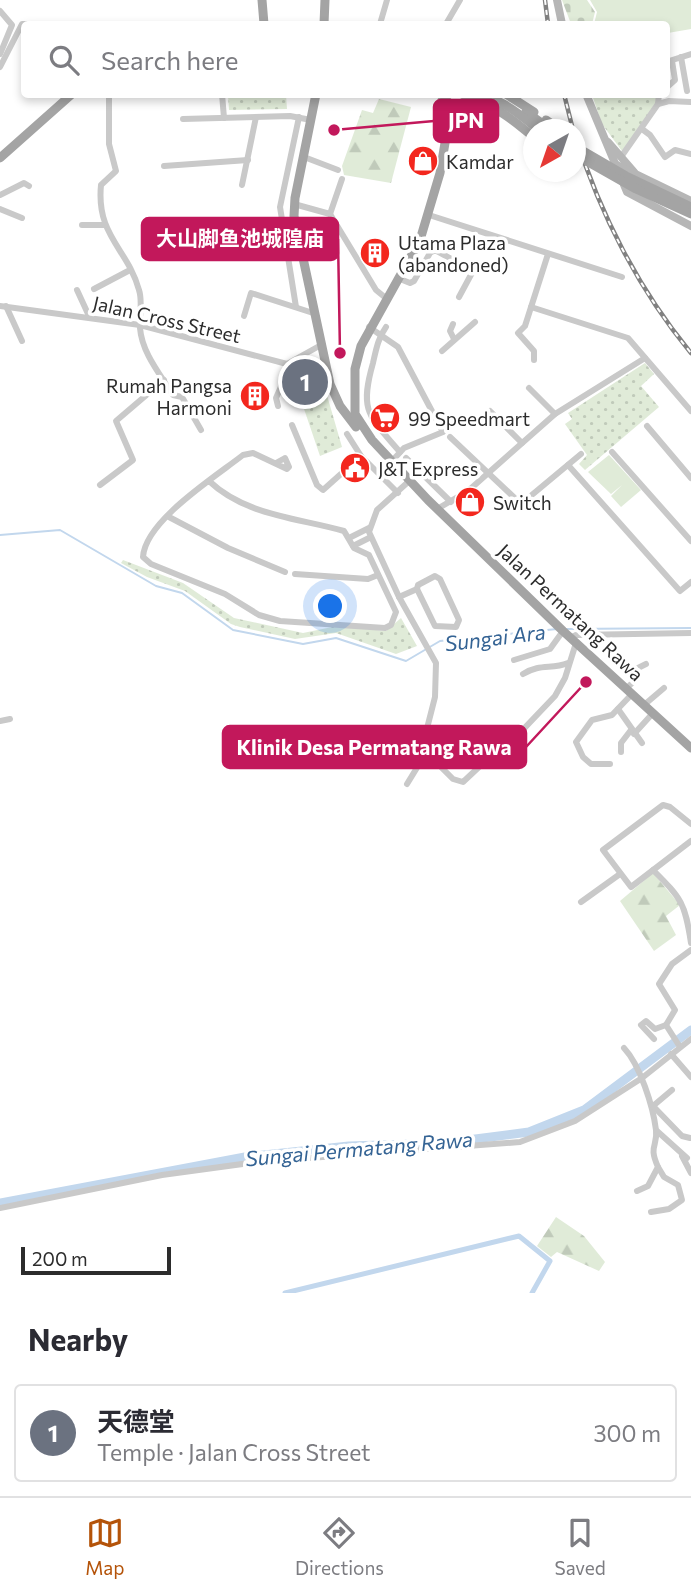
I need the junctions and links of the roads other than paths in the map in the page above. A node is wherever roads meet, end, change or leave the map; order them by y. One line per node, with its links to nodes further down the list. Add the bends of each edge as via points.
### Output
1 (325, 0): 9 (main road)
2 (387, 0): 10 (street)
3 (460, 0): 11 (street)
4 (557, 0): 12 (street)
5 (262, 3): 7 (main road); 8 (main road)
6 (0, 11): 14 (street, via 12,21)
7 (259, 21)
8 (264, 21)
9 (324, 21)
10 (381, 21)
11 (448, 21)
12 (561, 21)
13 (21, 26): 19 (street)
14 (0, 54)
15 (691, 54): 16 (street)
16 (681, 57): 17 (street); 21 (street)
17 (670, 61)
18 (670, 64): 20 (street, via 675,76)
19 (0, 67)
20 (670, 86)
21 (687, 91)
22 (68, 98): 52 (main road)
23 (109, 98): 72 (street, via 107,130 116,171 101,185)
24 (222, 98): 38 (street)
25 (315, 98): 43 (main road)
26 (443, 98): 47 (main road, via 451,108)
27 (483, 98): 35 (main road, via 466,100)
28 (494, 98): 40 (main road)
29 (496, 98): 41 (main road, via 511,102)
30 (512, 98): 42 (main road)
31 (588, 98): 46 (street)
32 (659, 98): 34 (street)
33 (691, 102): 34 (street)
34 (659, 104): 44 (street)
35 (457, 114): 45 (main road, via 468,105 488,106); 47 (main road)
36 (257, 117): 37 (street); 38 (street); 53 (street)
37 (299, 117): 43 (street); 83 (street, via 281,199)
38 (224, 118): 39 (street)
39 (183, 119)
40 (525, 119)
41 (535, 119)
42 (544, 119)
43 (311, 120): 50 (main road)
44 (642, 129): 49 (street, via 665,157 675,150); 51 (street)
45 (523, 130)
46 (602, 134): 51 (street); 55 (street)
47 (447, 142): 69 (main road)
48 (586, 153): 65 (main road, bridge)
49 (691, 154)
50 (304, 156): 57 (street); 64 (main road)
51 (621, 157): 58 (street)
52 (0, 158)
53 (248, 160): 56 (street); 60 (street)
54 (586, 161): 68 (main road, bridge)
55 (615, 164): 58 (street); 73 (street, via 629,195)
56 (164, 166)
57 (338, 170)
58 (637, 175): 63 (street)
59 (342, 179): 67 (street)
60 (242, 185)
61 (29, 186): 62 (street, via 24,183)
62 (0, 195)
63 (691, 201)
64 (294, 205): 67 (street); 85 (main road, Jalan Permatang Rawa)
65 (691, 206)
66 (0, 209): 70 (street)
67 (330, 214): 81 (street, via 376,290)
68 (691, 214)
69 (429, 215): 74 (street); 77 (main road)
70 (22, 218)
71 (82, 225): 72 (street)
72 (105, 225): 75 (street)
73 (691, 226)
74 (548, 254): 76 (street); 84 (street)
75 (130, 270): 78 (street); 90 (street, via 139,290)
76 (622, 277)
77 (400, 279): 80 (street, via 414,281 435,250 473,271); 81 (main road)
78 (94, 289)
79 (77, 290): 86 (street)
80 (458, 297)
81 (387, 299): 91 (main road)
82 (3, 306): 86 (street, Jalan Cross Street); 95 (street)
83 (296, 307): 85 (street); 87 (street, via 251,293)
84 (531, 307): 98 (street, via 628,338); 99 (street, via 518,333 534,351)
85 (313, 313): 96 (main road, Jalan Permatang Rawa)
86 (89, 316): 90 (street, Jalan Cross Street)
87 (244, 316)
88 (475, 322): 94 (street)
89 (453, 324): 94 (street)
90 (140, 325): 100 (street, Jalan Cross Street); 103 (street, via 144,348)
91 (369, 327): 93 (street); 101 (main road)
92 (386, 327): 93 (street)
93 (380, 335): 116 (street, via 366,402 372,419); 116 (street, via 398,347 443,432)
94 (454, 340): 97 (street)
95 (22, 341)
96 (321, 345): 100 (street); 102 (main road, Jalan Permatang Rawa)
97 (442, 351)
98 (645, 358): 108 (street); 109 (street)
99 (534, 360)
100 (291, 364): 105 (street, via 276,398)
101 (355, 369): 102 (main road, via 344,389); 106 (main road)
102 (328, 379): 106 (main road, Jalan Permatang Rawa, via 338,403)
103 (164, 380): 112 (street, via 173,395 182,397); 128 (street, via 116,421 133,460)
104 (529, 388): 109 (street)
105 (278, 405)
106 (350, 410): 121 (main road, Jalan Permatang Rawa); 125 (main road, Jalan Permatang Rawa)
107 (490, 411): 115 (street)
108 (691, 411)
109 (555, 414): 115 (street)
110 (292, 425): 119 (street, via 323,490)
111 (647, 426): 126 (street)
112 (201, 430)
113 (347, 434): 119 (street)
114 (450, 437): 124 (street)
115 (522, 443): 124 (street)
116 (400, 452): 121 (street)
117 (612, 452): 136 (street)
118 (581, 454): 123 (street)
119 (361, 456): 129 (street)
120 (406, 458): 130 (street)
121 (392, 461): 125 (main road, Jalan Permatang Rawa)
122 (276, 463): 127 (street, via 253,453 243,455)
123 (568, 465): 124 (street, via 521,504); 141 (street, via 680,591)
124 (487, 474): 130 (street)
125 (405, 478): 129 (street); 131 (main road, Jalan Permatang Rawa)
126 (691, 478)
127 (209, 481): 132 (street); 134 (street, via 250,506 340,530)
128 (100, 485)
129 (398, 493): 133 (street, via 377,510)
130 (451, 502): 131 (street)
131 (437, 509): 145 (main road, Jalan Permatang Rawa)
132 (169, 517): 138 (street); 140 (street, via 144,544 143,557 225,594 259,615 292,623 385,628 396,612)
133 (369, 528): 134 (street); 135 (street)
134 (349, 538): 137 (street)
135 (369, 538): 137 (street); 143 (street)
136 (691, 541)
137 (353, 546): 140 (street, via 369,555)
138 (285, 572)
139 (295, 574): 140 (street, via 368,579)
140 (378, 575)
141 (691, 582)
142 (417, 589): 142 (street, via 438,577 458,625 435,626); 143 (street)
143 (399, 597): 161 (street, via 435,658 435,697 422,744)
144 (691, 633): 145 (street)
145 (570, 637): 146 (street, via 550,649); 147 (street); 151 (main road, Jalan Permatang Rawa)
146 (514, 660)
147 (568, 663): 149 (street, via 557,668 545,665); 161 (street, via 561,687 544,709 496,757 463,782 453,779)
148 (646, 664): 151 (street, via 638,668)
149 (523, 674)
150 (664, 688): 152 (street)
151 (629, 691): 152 (main road, Jalan Permatang Rawa); 153 (street)
152 (644, 705): 154 (main road, Jalan Permatang Rawa)
153 (618, 709): 157 (street); 162 (street, via 592,720 576,741 591,764)
154 (653, 713): 157 (street); 159 (main road, Jalan Permatang Rawa)
155 (10, 719): 156 (street)
156 (0, 721)
157 (633, 732): 158 (street); 160 (street, via 621,743)
158 (642, 743)
159 (691, 748)
160 (621, 752)
161 (426, 753): 163 (street)
162 (610, 764)
163 (407, 784)
164 (691, 824): 167 (street, via 663,805 604,848)
165 (691, 841): 166 (street)
166 (653, 870): 167 (street, via 629,886); 169 (street, via 679,897)
167 (620, 874): 168 (street)
168 (581, 902)
169 (691, 931): 170 (street)
170 (691, 943)
171 (691, 950): 172 (street, via 672,964 659,984 675,1010)
172 (666, 1025): 173 (street, via 655,1029 648,1021 640,1025); 175 (street)
173 (654, 1039)
174 (691, 1039): 175 (street)
175 (676, 1043): 177 (street)
176 (624, 1048): 178 (street)
177 (671, 1054): 178 (street); 179 (street)
178 (639, 1074): 181 (street); 187 (street, via 575,1121 520,1142 257,1162 162,1175)
179 (691, 1077)
180 (672, 1090): 181 (street)
181 (653, 1106): 182 (street); 183 (street, via 682,1136)
182 (657, 1131): 184 (street, via 651,1152); 185 (street, via 685,1157)
183 (690, 1138)
184 (658, 1167): 186 (street, via 648,1186); 188 (street, via 678,1185 682,1200)
185 (691, 1173)
186 (637, 1191)
187 (0, 1208)
188 (651, 1213)

